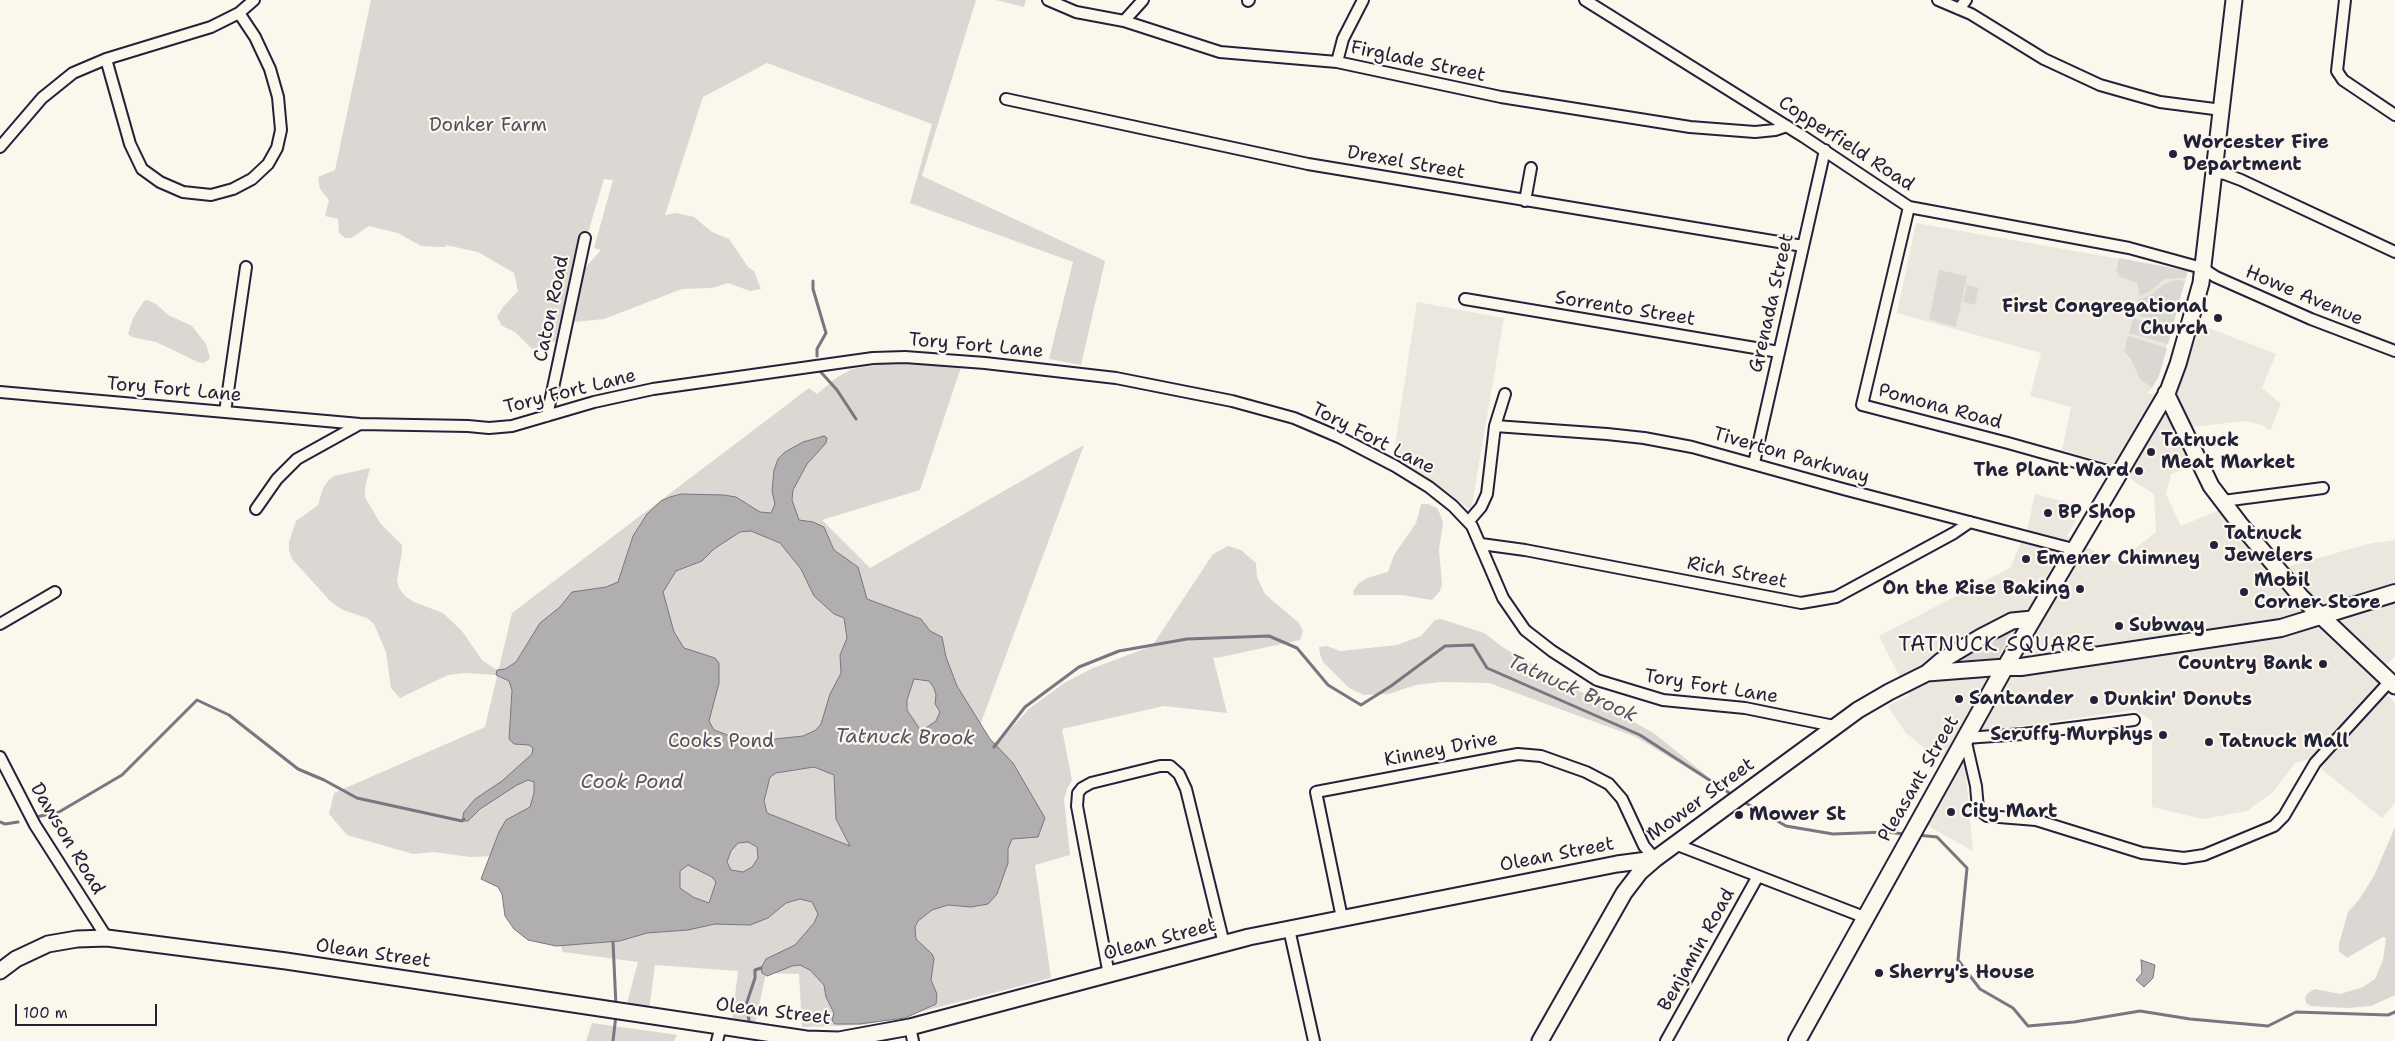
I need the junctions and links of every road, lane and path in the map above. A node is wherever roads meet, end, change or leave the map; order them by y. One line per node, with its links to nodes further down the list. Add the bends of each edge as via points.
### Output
1 (254, 0): 11 (street)
2 (1048, 0): 12 (street, Firglade Street, via 1076,12)
3 (1142, 0): 12 (street)
4 (1363, 0): 14 (street, via 1343,39)
5 (1585, 0): 18 (street, Copperfield Road)
6 (1938, 0): 10 (street)
7 (1966, 0): 10 (street)
8 (2234, 0): 16 (street, Pleasant Street)
9 (2346, 0): 17 (street, via 2338,71 2343,80)
10 (1960, 9): 16 (street, via 2044,59 2100,85 2160,102)
11 (239, 13): 13 (street, via 197,32); 13 (street, via 270,69 278,97 281,130 277,148 268,164 252,179 233,189 211,195 184,192 160,182 142,169 130,144)
12 (1124, 21): 14 (street, Firglade Street, via 1220,52)
13 (106, 58): 19 (street, via 57,84)
14 (1337, 62): 18 (street, Firglade Street, via 1502,97 1690,127 1755,132)
15 (1006, 99): 23 (street, Drexel Street, via 1308,164)
16 (2222, 110): 22 (street, Pleasant Street)
17 (2395, 115)
18 (1787, 126): 20 (street, Copperfield Road)
19 (0, 147)
20 (1825, 150): 24 (street, Copperfield Road); 26 (street, Grenada Street)
21 (1531, 168): 23 (street)
22 (2213, 172): 27 (street, via 2241,180); 29 (street, Pleasant Street)
23 (1525, 201): 26 (street, Drexel Street)
24 (1909, 207): 29 (street, Copperfield Road, via 2129,248); 41 (street, Pomona Road, via 1862,405)
25 (586, 238): 37 (street, Caton Road)
26 (1803, 246): 32 (street, Grenada Street)
27 (2395, 252)
28 (246, 267): 36 (street)
29 (2202, 268): 31 (street, Howe Avenue, via 2311,319); 35 (street, Pleasant Street, via 2180,357)
30 (1465, 299): 32 (street, Sorrento Street)
31 (2395, 351)
32 (1779, 352): 40 (street, Grenada Street)
33 (0, 392): 36 (street, Tory Fort Lane)
34 (1505, 394): 39 (street)
35 (2166, 394): 41 (street, Pleasant Street); 43 (street, via 2212,486)
36 (225, 412): 38 (street, Tory Fort Lane)
37 (547, 416): 38 (street, Tory Fort Lane, via 512,426 489,428); 45 (street, Tory Fort Lane, via 653,389 873,358 926,358 1056,370 1116,378 1232,401 1294,418 1395,466 1435,492)
38 (360, 424): 44 (street, via 297,459)
39 (1494, 426): 40 (street, Tiverton Parkway, via 1644,438 1692,446); 45 (street, via 1487,494)
40 (1754, 463): 46 (street, Tiverton Parkway)
41 (2118, 474): 48 (street, Pleasant Street)
42 (2323, 488): 43 (street)
43 (2223, 501): 51 (street, via 2302,598)
44 (256, 509)
45 (1469, 522): 47 (street, Tory Fort Lane)
46 (1970, 522): 47 (street, Rich Street, via 1954,534 1836,597 1801,603); 48 (street, Tiverton Parkway)
47 (1481, 544): 58 (street, Tory Fort Lane, via 1503,598 1525,630 1597,680 1663,700 1745,708)
48 (2073, 549): 52 (street, Pleasant Street)
49 (55, 592): 53 (street)
50 (2395, 594): 51 (main road)
51 (2322, 616): 54 (main road, via 2249,633); 56 (street)
52 (2032, 619): 54 (street, Pleasant Street); 55 (street, Mower Street, via 2012,621 1981,637)
53 (0, 624)
54 (2005, 667): 55 (street, Mower Street); 59 (main road, Pleasant Street)
55 (1927, 673): 58 (street, Mower Street)
56 (2392, 684): 59 (street, via 2315,763 2284,816 2274,826 2204,855 2184,858 2142,853 2038,821 1981,814)
57 (2134, 720): 59 (street)
58 (1834, 726): 61 (street, Mower Street)
59 (1965, 738): 65 (main road, Pleasant Street)
60 (0, 757): 67 (street, Dawson Road, via 35,825)
61 (1675, 844): 62 (street, Mower Street); 63 (street)
62 (1655, 859): 64 (street, Olean Street); 64 (street, Kinney Drive, via 1644,846 1622,799 1609,784 1541,756 1501,756 1316,792); 75 (street, Mower Street, via 1624,893)
63 (1758, 876): 65 (street); 76 (street, Benjamin Road)
64 (1342, 918): 66 (street, Olean Street)
65 (1864, 918): 77 (main road, Pleasant Street)
66 (1289, 929): 68 (street, Olean Street); 74 (street)
67 (107, 938): 69 (street, Olean Street, via 48,944); 71 (street, Olean Street)
68 (1224, 944): 70 (street, Olean Street); 70 (street, via 1186,789 1179,774 1170,766 1160,766 1091,783 1076,795 1076,803)
69 (0, 970)
70 (1109, 975): 72 (street, Olean Street)
71 (721, 1026): 72 (street, Olean Street, via 830,1041); 73 (street)
72 (912, 1034)
73 (717, 1041)
74 (1314, 1041)
75 (1540, 1041)
76 (1666, 1041)
77 (1797, 1041)

